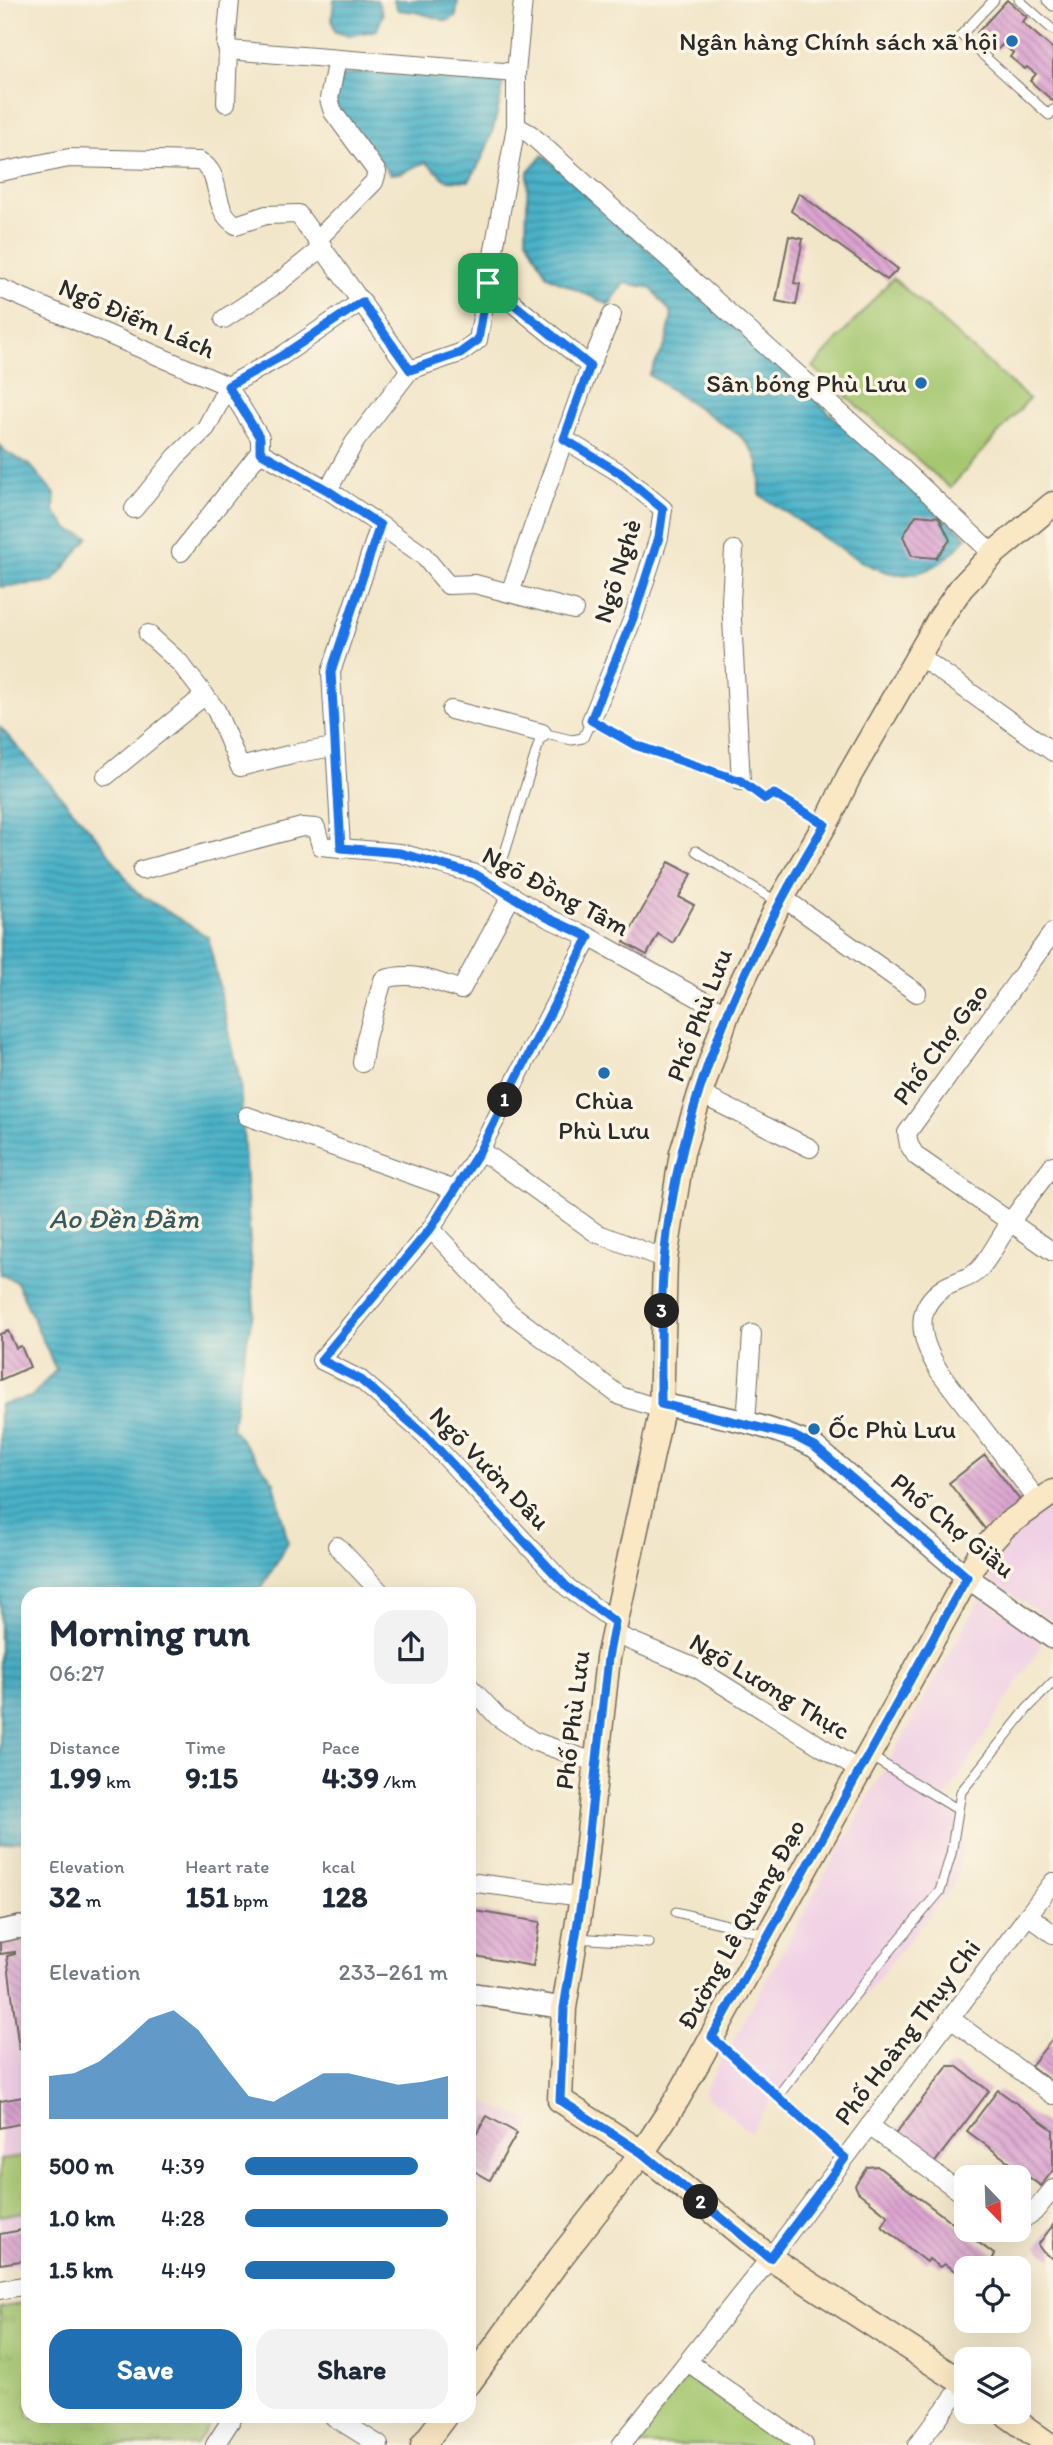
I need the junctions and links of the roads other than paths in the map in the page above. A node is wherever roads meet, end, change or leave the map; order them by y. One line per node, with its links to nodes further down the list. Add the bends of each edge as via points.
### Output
1 (230, 0): 8 (street)
2 (523, 0): 10 (street)
3 (994, 0): 12 (lane, via 961,35 1049,115)
4 (1019, 0): 7 (lane)
5 (1047, 0): 6 (lane)
6 (1053, 6)
7 (1053, 30)
8 (228, 50): 9 (street); 11 (street)
9 (337, 59): 10 (street); 15 (street, via 329,99 333,112 377,172 374,182)
10 (516, 73): 13 (street)
11 (226, 103)
12 (1053, 110)
13 (516, 126): 16 (street); 32 (street)
14 (0, 172): 15 (street, via 69,158 199,161 212,173 221,211 228,220 236,225 266,215 298,214)
15 (320, 243): 18 (street); 20 (street, via 277,284)
16 (488, 283): 21 (street); 22 (street, via 478,340 460,353)
17 (0, 288): 23 (street, Ngõ Điếm Lách)
18 (362, 302): 22 (street); 23 (street)
19 (612, 315): 21 (street)
20 (224, 319)
21 (590, 366): 24 (street)
22 (410, 370): 26 (street, via 354,443)
23 (228, 386): 25 (street, Ngõ Điếm Lách, via 260,438); 28 (street, via 206,428)
24 (564, 439): 33 (street); 39 (street, Ngõ Nghè, via 620,473 663,509 659,537 633,618)
25 (260, 452): 26 (street); 31 (street)
26 (327, 490): 29 (street)
27 (1053, 503): 32 (main road, Phố Phù Lưu)
28 (134, 509)
29 (380, 525): 33 (street, via 423,555 448,585 475,584); 41 (street, via 331,672)
30 (734, 550): 44 (street, via 731,601)
31 (181, 552)
32 (993, 554): 36 (main road, Phố Phù Lưu, via 961,588)
33 (510, 593): 34 (street)
34 (574, 610)
35 (148, 634): 37 (street, via 180,663)
36 (918, 655): 42 (street); 45 (main road, Phố Phù Lưu)
37 (205, 695): 41 (street, via 240,767); 43 (street)
38 (451, 710): 40 (street)
39 (591, 720): 40 (lane, via 583,738); 44 (lane, via 635,745)
40 (542, 733): 49 (lane)
41 (334, 747): 46 (street)
42 (1053, 752)
43 (106, 776)
44 (741, 781): 45 (lane, via 765,799 774,794)
45 (825, 824): 51 (main road, Phố Phù Lưu)
46 (341, 848): 48 (street, via 321,846 316,828 302,827); 49 (street, Ngõ Đồng Tâm, via 400,853 475,874)
47 (696, 851): 51 (lane)
48 (142, 870)
49 (495, 885): 50 (street, Ngõ Đồng Tâm)
50 (513, 895): 53 (street, Ngõ Đồng Tâm); 56 (street, via 461,990 419,976 383,980)
51 (780, 900): 54 (street); 55 (main road, Phố Phù Lưu)
52 (1053, 932): 63 (street, Phố Chợ Gạo, via 907,1133 916,1156)
53 (589, 937): 55 (street, Ngõ Đồng Tâm); 60 (street)
54 (917, 993)
55 (727, 1014): 57 (main road, Phố Phù Lưu)
56 (362, 1063)
57 (700, 1094): 59 (street); 66 (main road, Phố Phù Lưu, via 682,1153)
58 (247, 1116): 62 (street)
59 (810, 1148)
60 (479, 1152): 62 (street); 66 (street, via 596,1233)
61 (1053, 1165): 63 (street)
62 (455, 1190): 64 (street)
63 (1011, 1222): 65 (street, Phố Chợ Gạo); 70 (street, via 974,1275 944,1287 932,1298 922,1322 922,1336 939,1371)
64 (431, 1228): 68 (street, via 510,1313 620,1396); 74 (street, Ngõ Vườn Dâu, via 321,1360 361,1380 425,1435 567,1587)
65 (1053, 1252)
66 (664, 1259): 68 (main road, Phố Phù Lưu)
67 (752, 1334): 69 (street)
68 (661, 1406): 69 (street, Phố Chợ Giầu); 74 (main road, Phố Phù Lưu)
69 (746, 1423): 72 (street, Phố Chợ Giầu, via 815,1447)
70 (1046, 1497): 72 (main road, Đường Lê Quang Đạo, via 1005,1527)
71 (337, 1546): 73 (street)
72 (967, 1577): 75 (street, Phố Chợ Giầu); 79 (main road, Đường Lê Quang Đạo)
73 (375, 1587)
74 (614, 1627): 78 (main road, Phố Phù Lưu); 79 (street, Ngõ Lương Thực, via 698,1668)
75 (1053, 1638)
76 (1053, 1682): 80 (lane, via 961,1792)
77 (476, 1693): 78 (street, via 498,1717 533,1741)
78 (597, 1763): 83 (main road, Phố Phù Lưu)
79 (864, 1763): 80 (lane); 89 (main road, Đường Lê Quang Đạo)
80 (957, 1809): 97 (lane, via 940,1891)
81 (1053, 1882): 85 (street, Phố Hoàng Thụy Chi)
82 (476, 1883): 83 (street)
83 (582, 1897): 90 (main road, Phố Phù Lưu)
84 (676, 1912): 89 (lane)
85 (1028, 1915): 88 (street); 94 (street, Phố Hoàng Thụy Chi)
86 (21, 1927): 87 (street)
87 (0, 1931)
88 (1053, 1934)
89 (769, 1936): 95 (main road, Đường Lê Quang Đạo)
90 (575, 1938): 91 (lane); 93 (main road, Phố Phù Lưu)
91 (649, 1943)
92 (476, 1994): 93 (street)
93 (564, 2008): 99 (main road, Phố Phù Lưu, via 560,2100)
94 (951, 2019): 96 (street); 98 (street, Phố Hoàng Thụy Chi)
95 (712, 2037): 97 (lane); 99 (main road, Đường Lê Quang Đạo)
96 (1053, 2095)
97 (777, 2097): 100 (lane)
98 (869, 2126): 100 (street, Phố Hoàng Thụy Chi); 101 (street)
99 (642, 2153): 104 (main road); 108 (main road, Đường Lê Quang Đạo)
100 (845, 2158): 104 (street, Phố Hoàng Thụy Chi)
101 (954, 2187)
102 (1053, 2189): 103 (street)
103 (1031, 2214)
104 (770, 2258): 107 (street, Phố Hoàng Thụy Chi); 109 (main road)
105 (21, 2286): 106 (street)
106 (0, 2290)
107 (688, 2362): 115 (street); 119 (street, Phố Hoàng Thụy Chi)
108 (476, 2372)
109 (954, 2377)
110 (954, 2398): 120 (street)
111 (229, 2423): 116 (street)
112 (344, 2423): 117 (street)
113 (440, 2423): 118 (main road)
114 (1020, 2424): 121 (main road)
115 (792, 2442)
116 (215, 2445)
117 (379, 2445)
118 (423, 2445)
119 (621, 2445)
120 (917, 2445)
121 (1049, 2445)

